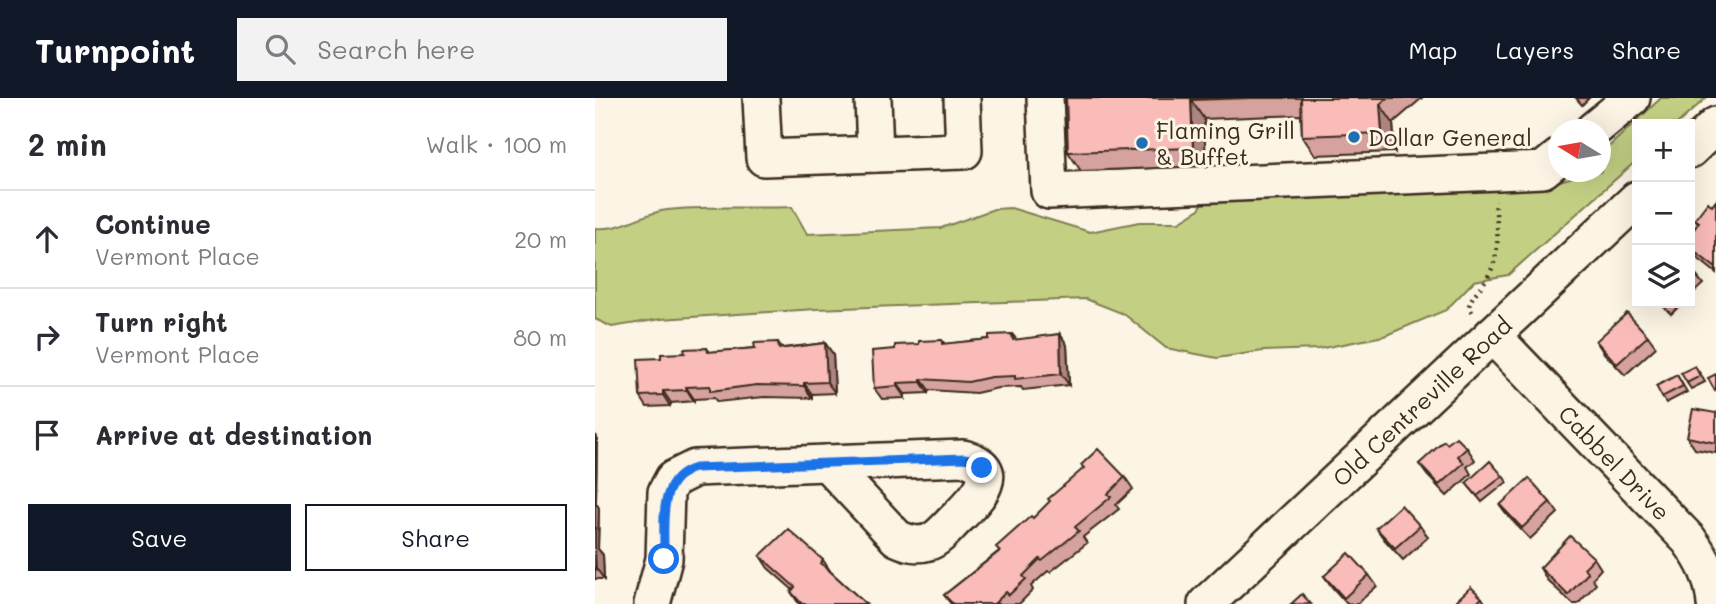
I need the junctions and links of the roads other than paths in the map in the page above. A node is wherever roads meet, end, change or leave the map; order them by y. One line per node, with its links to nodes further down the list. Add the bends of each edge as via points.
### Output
1 (761, 98): 9 (street, via 764,158)
2 (873, 98): 9 (street)
3 (962, 98): 9 (street, via 964,151)
4 (1045, 98): 10 (street, via 1049,191 1543,170)
5 (1632, 98): 6 (street)
6 (1606, 119)
7 (1716, 125): 8 (street)
8 (1695, 145)
9 (875, 154)
10 (1548, 166)
11 (1632, 204): 12 (street, Old Centreville Road)
12 (1492, 335): 14 (street, Cabbel Drive); 16 (street, Old Centreville Road)
13 (827, 463): 15 (street, via 695,468 673,479 666,492 660,581)
14 (1710, 558): 17 (street, Cabbel Drive)
15 (652, 604)
16 (1206, 604)
17 (1715, 604)

